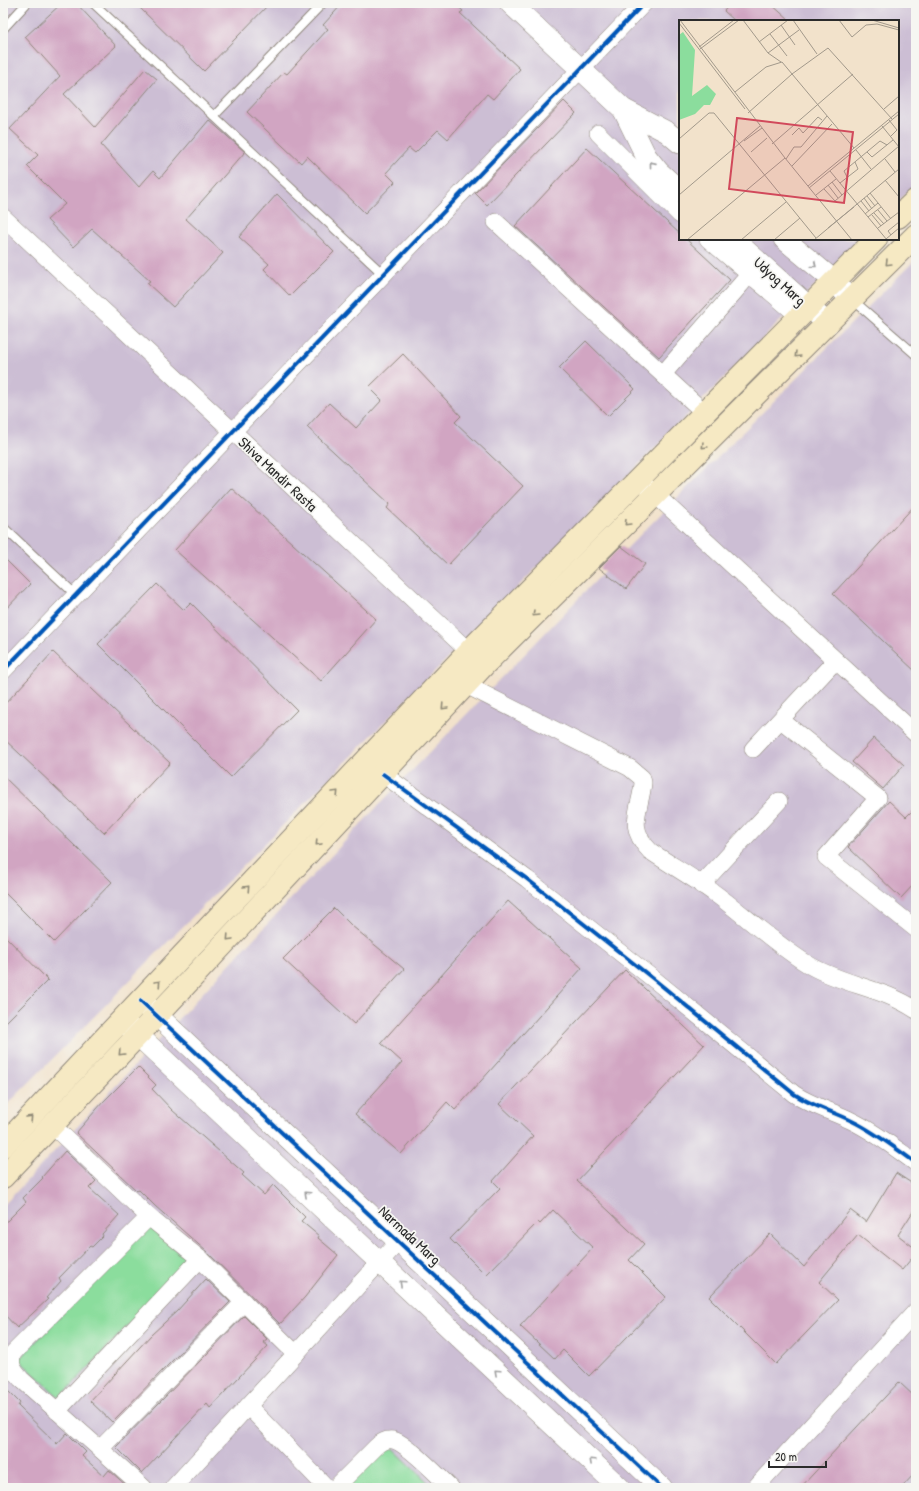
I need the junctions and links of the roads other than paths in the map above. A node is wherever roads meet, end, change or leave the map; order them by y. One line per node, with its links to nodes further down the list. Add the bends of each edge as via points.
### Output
1 (27, 3): 6 (lane)
2 (93, 3): 9 (lane)
3 (323, 3): 9 (lane)
4 (510, 3): 7 (street)
5 (644, 3): 7 (street)
6 (3, 29)
7 (580, 68): 8 (street); 23 (street)
8 (623, 109): 11 (street, via 667,132); 12 (street, one-way to 8, via 646,156)
9 (214, 116): 23 (lane)
10 (598, 133): 14 (street)
11 (679, 142)
12 (679, 190)
13 (916, 200): 15 (main road)
14 (679, 214)
15 (899, 216)
16 (3, 217): 32 (street, Shiva Mandir Rasta)
17 (496, 222): 30 (street)
18 (916, 235): 26 (main road, one-way to 26)
19 (709, 240): 24 (street)
20 (734, 240): 27 (street, Udyog Marg)
21 (785, 240): 25 (street, one-way to 25)
22 (875, 240): 25 (main road)
23 (383, 274): 32 (street)
24 (749, 275): 27 (street); 30 (street)
25 (833, 280): 26 (street); 27 (main road)
26 (851, 299): 28 (main road); 29 (lane)
27 (804, 312): 28 (street, Udyog Marg); 31 (main road)
28 (828, 324): 34 (main road, one-way to 34)
29 (916, 355)
30 (663, 374): 31 (street)
31 (705, 413): 33 (main road)
32 (232, 431): 36 (street); 37 (street, Shiva Mandir Rasta)
33 (640, 479): 34 (street); 37 (main road)
34 (655, 495): 37 (main road, one-way to 37); 38 (street)
35 (3, 527): 36 (lane)
36 (76, 595): 39 (street)
37 (476, 658): 40 (main road); 48 (main road, one-way to 37)
38 (835, 661): 41 (street); 42 (street)
39 (3, 671)
40 (466, 684): 44 (main road, one-way to 44); 46 (street, via 637,773 643,783 635,821 641,842 650,851)
41 (781, 720): 43 (street); 47 (street, via 878,798 826,857)
42 (916, 734)
43 (754, 749)
44 (383, 774): 48 (main road, one-way to 48); 54 (street, via 533,884 794,1094 805,1102 851,1120 876,1134)
45 (779, 801): 46 (street)
46 (701, 885): 49 (street, via 808,965 831,977 881,992)
47 (916, 929)
48 (149, 1007): 50 (main road); 51 (main road); 57 (street, Narmada Marg)
49 (916, 1010)
50 (122, 1020): 51 (street); 53 (main road, one-way to 50)
51 (138, 1035): 52 (main road, one-way to 52); 59 (street, one-way to 51)
52 (52, 1125): 55 (main road); 56 (street)
53 (3, 1146)
54 (916, 1163)
55 (3, 1177)
56 (149, 1217): 58 (street); 64 (street, via 13,1354 10,1362 13,1370)
57 (399, 1241): 59 (street); 72 (street, Narmada Marg)
58 (200, 1259): 60 (street); 64 (street)
59 (379, 1262): 62 (street); 71 (street, one-way to 59)
60 (244, 1302): 62 (street); 65 (street)
61 (916, 1311): 73 (street)
62 (296, 1354): 63 (street)
63 (248, 1406): 67 (street); 68 (street)
64 (57, 1411): 65 (street)
65 (100, 1449): 66 (street)
66 (144, 1488)
67 (173, 1488)
68 (327, 1488)
69 (335, 1488): 70 (street, via 376,1447 382,1442 392,1440 405,1446)
70 (451, 1488)
71 (620, 1488)
72 (662, 1488)
73 (755, 1488)

